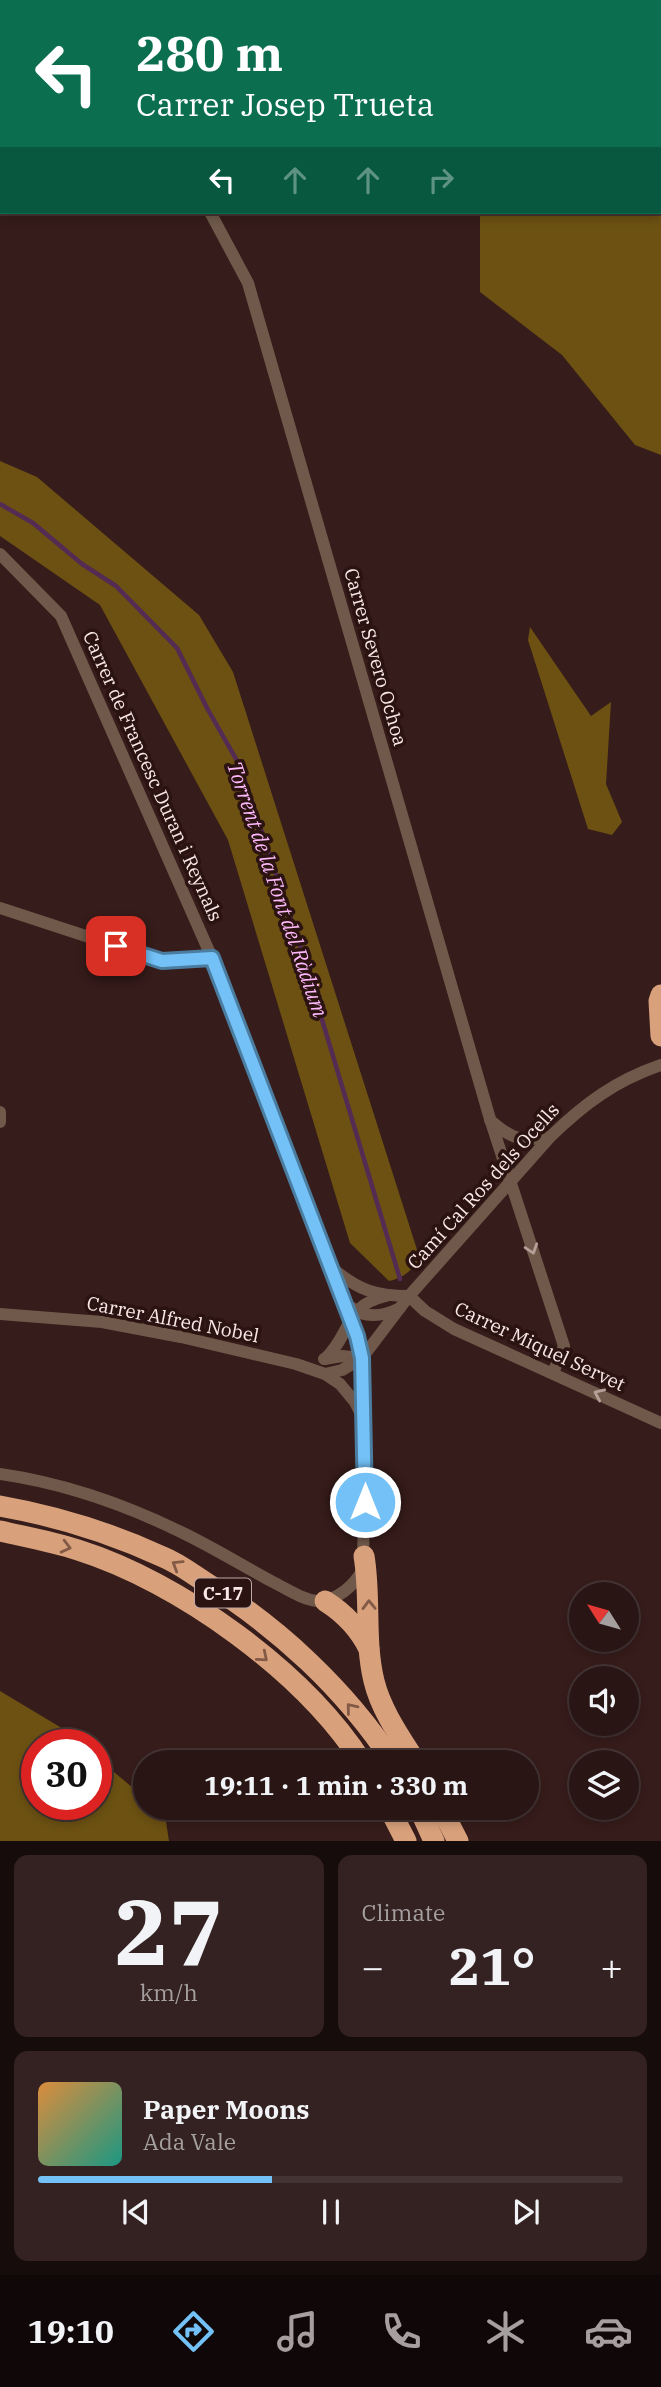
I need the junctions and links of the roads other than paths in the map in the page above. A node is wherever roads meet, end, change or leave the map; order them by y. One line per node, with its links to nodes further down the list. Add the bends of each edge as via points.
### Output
1 (211, 214): 9 (street, Carrer Severo Ochoa, via 248,284)
2 (0, 554): 4 (street, Carrer de Francesc Duran i Reynals, via 61,616)
3 (0, 908): 4 (street, via 162,961)
4 (212, 958): 13 (street, Carrer de Francesc Duran i Reynals)
5 (661, 995): 6 (highway)
6 (661, 1036)
7 (661, 1065): 11 (street, Camí Cal Ros dels Ocells, via 621,1080)
8 (0, 1112): 10 (street)
9 (490, 1119): 11 (street, via 513,1137); 12 (street, Carrer Severo Ochoa)
10 (0, 1122)
11 (550, 1137): 12 (street, Camí Cal Ros dels Ocells)
12 (510, 1184): 15 (street, Camí Cal Ros dels Ocells); 22 (street, Carrer Severo Ochoa, one-way to 22, via 564,1346)
13 (332, 1268): 14 (street, Camí Cal Ros dels Ocells, via 360,1287); 17 (street, Carrer de Francesc Duran i Reynals)
14 (386, 1296): 15 (street, Camí Cal Ros dels Ocells); 17 (street, Camí Cal Ros dels Ocells)
15 (409, 1296): 16 (street, Camí Cal Ros dels Ocells); 22 (street, Carrer Miquel Servet, via 439,1321)
16 (400, 1308): 17 (street, via 371,1316); 19 (street, Camí Cal Ros dels Ocells)
17 (351, 1310): 19 (street, Carrer de Francesc Duran i Reynals); 20 (street, via 339,1344)
18 (0, 1314): 21 (street, Carrer Alfred Nobel, via 102,1322)
19 (362, 1358): 20 (street, Carrer Alfred Nobel); 23 (street); 24 (street, Carrer de Francesc Duran i Reynals)
20 (325, 1359): 21 (street, Carrer Alfred Nobel)
21 (296, 1364): 23 (street, Carrer Alfred Nobel)
22 (552, 1373): 25 (street, Carrer Miquel Servet, one-way to 22)
23 (325, 1374): 24 (street, Carrer Alfred Nobel, via 347,1392)
24 (365, 1421): 29 (street, Carrer de Francesc Duran i Reynals)
25 (661, 1423)
26 (0, 1474): 30 (street, via 35,1479 115,1504 183,1533 302,1598)
27 (0, 1506): 33 (highway, C-17, one-way to 27, via 296,1649 236,1601 153,1552 43,1513)
28 (0, 1531): 32 (highway, C-17, one-way to 32, via 80,1551 154,1582 218,1619 306,1694)
29 (365, 1556): 30 (street, via 352,1585); 31 (highway, one-way to 29)
30 (325, 1601): 31 (highway, via 348,1618)
31 (369, 1649): 34 (highway, via 374,1681)
32 (352, 1750)
33 (384, 1750)
34 (409, 1750)
35 (395, 1820): 38 (highway)
36 (424, 1820): 39 (highway)
37 (447, 1820): 40 (highway)
38 (405, 1841)
39 (434, 1841)
40 (458, 1841)

